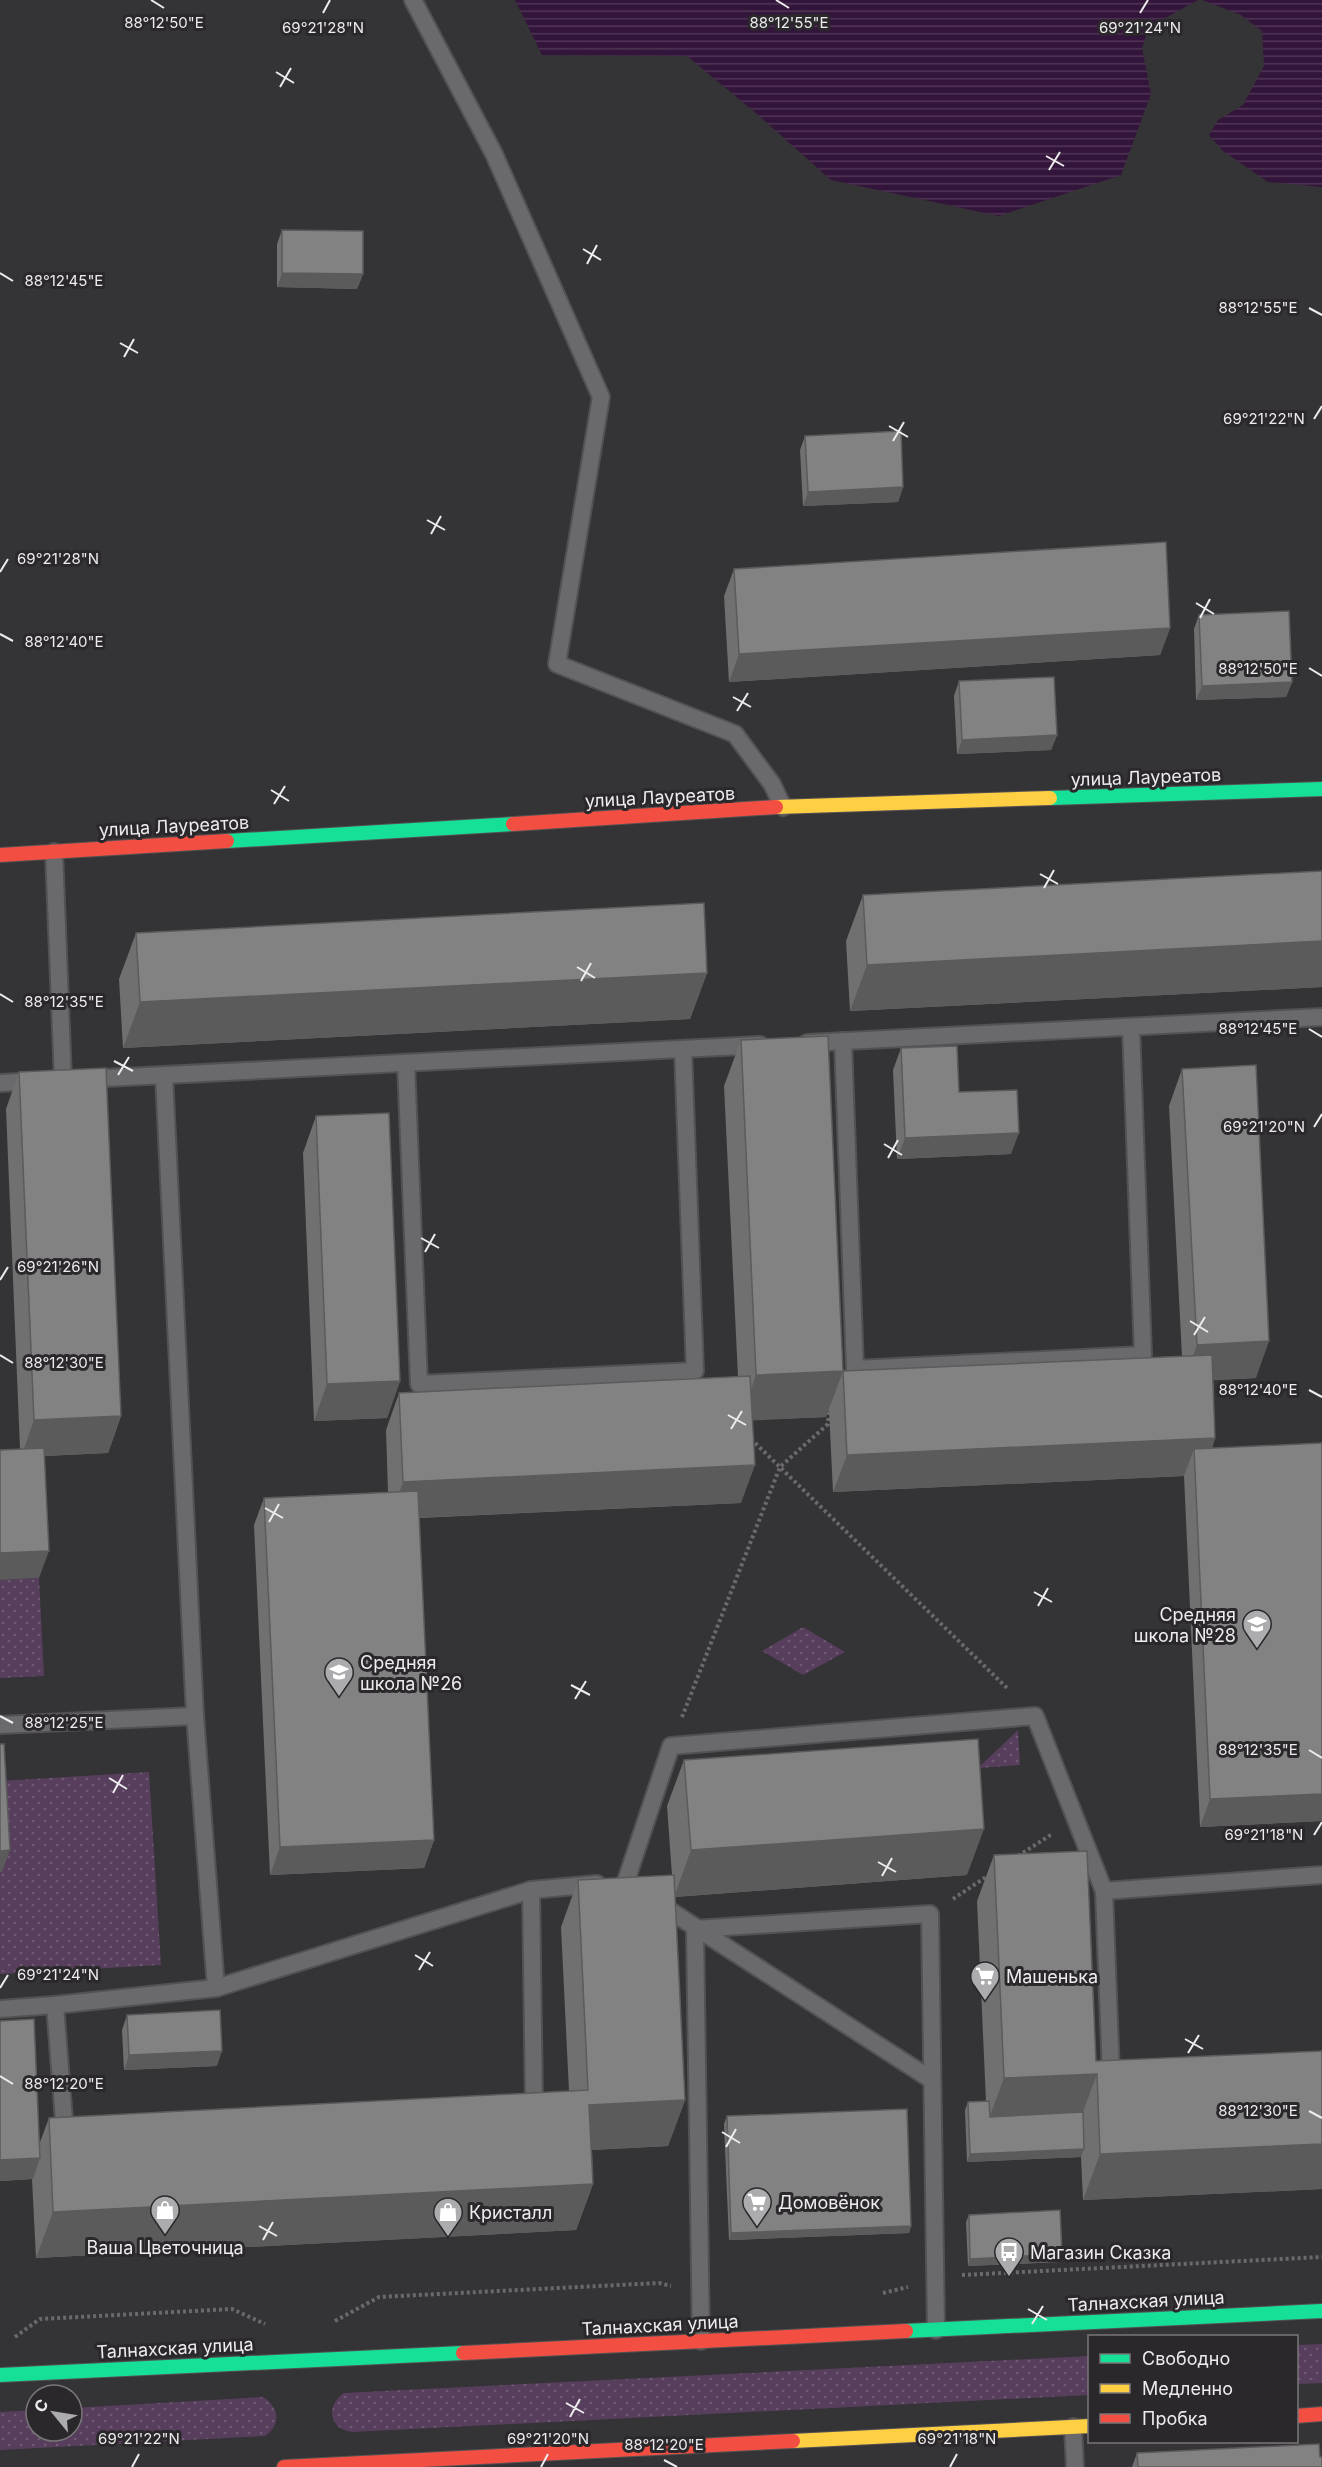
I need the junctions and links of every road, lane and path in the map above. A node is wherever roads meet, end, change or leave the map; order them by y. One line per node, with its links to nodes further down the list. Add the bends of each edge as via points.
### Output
1 (413, 0): 3 (lane, via 494,154 601,397 557,664 735,734 772,784)
2 (1322, 789): 3 (street, улица Лауреатов)
3 (783, 807): 4 (street, улица Лауреатов)
4 (54, 852): 5 (street, улица Лауреатов); 12 (lane)
5 (0, 855)
6 (1322, 1017): 7 (lane)
7 (1131, 1027): 8 (lane); 14 (lane, via 1143,1355)
8 (843, 1041): 9 (lane); 14 (lane)
9 (683, 1049): 10 (lane); 10 (lane, via 695,1371 683,1372 419,1384)
10 (406, 1063): 11 (lane)
11 (164, 1075): 12 (lane); 17 (lane)
12 (63, 1080): 13 (lane)
13 (0, 1083)
14 (855, 1369): 16 (path, via 828,1409 828,1424)
15 (747, 1435): 16 (path)
16 (780, 1467): 18 (path); 20 (path)
17 (195, 1716): 19 (lane); 30 (lane)
18 (1035, 1716): 20 (lane); 21 (lane)
19 (0, 1725)
20 (671, 1746): 25 (lane)
21 (1075, 1818): 22 (path); 27 (lane)
22 (1017, 1857)
23 (998, 1869): 28 (path)
24 (1322, 1875): 27 (lane)
25 (636, 1888): 26 (lane); 29 (lane)
26 (531, 1890): 30 (lane); 35 (lane, via 534,2104)
27 (1104, 1890): 33 (lane, via 1111,2074)
28 (930, 1914): 29 (lane); 34 (lane)
29 (695, 1929): 34 (lane); 40 (lane)
30 (216, 1988): 31 (lane)
31 (55, 2005): 32 (lane); 36 (lane, via 65,2133)
32 (0, 2009)
33 (1134, 2072)
34 (932, 2080): 38 (lane)
35 (511, 2106)
36 (88, 2131)
37 (1322, 2257): 38 (path)
38 (935, 2280): 39 (path); 44 (lane)
39 (880, 2294)
40 (701, 2295): 42 (path, via 659,2283 379,2297); 46 (lane)
41 (1322, 2311): 44 (street, Талнахская улица)
42 (333, 2322)
43 (267, 2326): 45 (path, via 232,2309 187,2311 40,2319)
44 (936, 2330): 46 (street, Талнахская улица)
45 (6, 2339)
46 (701, 2341): 47 (street, Талнахская улица)
47 (0, 2375)
48 (1322, 2414): 49 (street)
49 (1298, 2416)
50 (1081, 2427): 51 (street); 54 (lane)
51 (640, 2449): 52 (street); 53 (lane)
52 (284, 2467)
53 (641, 2467)
54 (1075, 2467)

